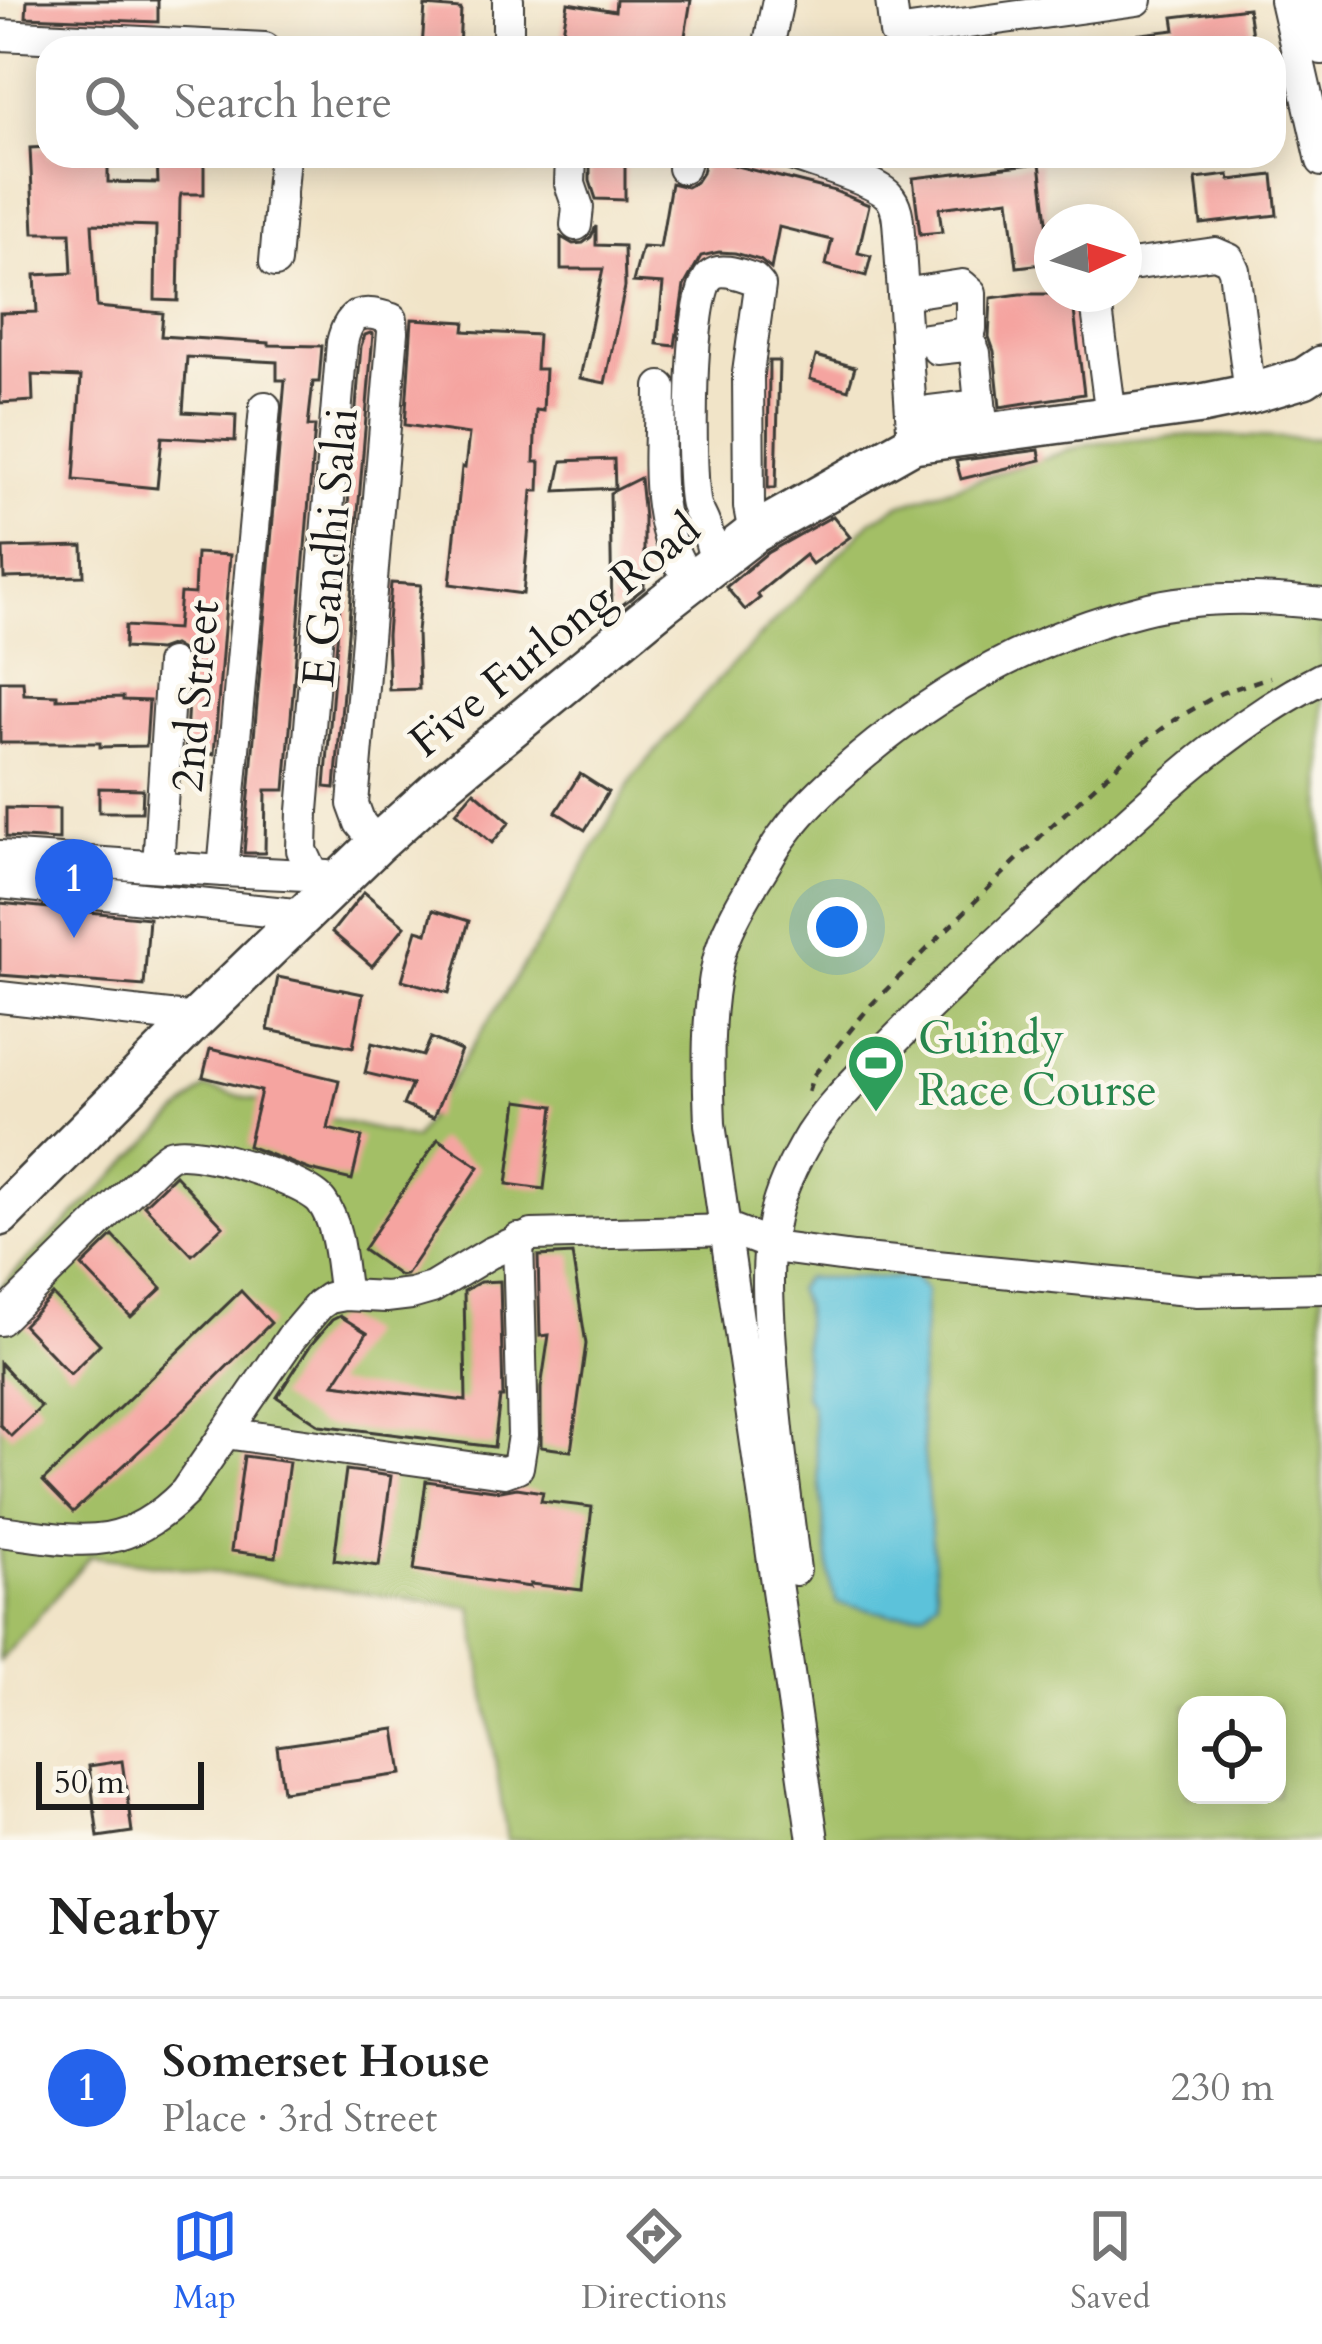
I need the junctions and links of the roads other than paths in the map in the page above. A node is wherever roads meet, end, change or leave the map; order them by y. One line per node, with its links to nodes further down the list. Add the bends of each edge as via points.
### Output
1 (508, 0): 8 (street)
2 (778, 0): 9 (street)
3 (891, 0): 4 (street, via 895,33)
4 (1137, 0)
5 (1285, 0): 12 (street)
6 (1312, 0): 11 (street)
7 (0, 35): 10 (street)
8 (508, 36)
9 (770, 36)
10 (36, 37)
11 (1322, 49)
12 (1322, 161)
13 (283, 168): 17 (street)
14 (571, 168): 16 (street)
15 (823, 168): 19 (street, via 887,194 896,207)
16 (576, 225)
17 (275, 262)
18 (1142, 264): 24 (street, via 1215,254 1229,260)
19 (903, 294): 21 (street); 21 (street, via 962,285 971,293 971,329)
20 (1097, 312): 26 (street)
21 (913, 348): 27 (street, via 973,348); 28 (street)
22 (1316, 375): 24 (main road, Five Furlong Road)
23 (661, 387): 30 (street, via 662,516 676,562)
24 (1250, 394): 26 (main road, Five Furlong Road)
25 (265, 407): 39 (street, 2nd Street)
26 (1111, 416): 27 (main road, Five Furlong Road)
27 (982, 419): 28 (main road, Five Furlong Road)
28 (925, 431): 29 (main road, Five Furlong Road)
29 (754, 533): 30 (main road, Five Furlong Road); 30 (street, via 748,373 760,286 719,272 704,284 698,311 690,455 704,521)
30 (703, 572): 36 (main road, Five Furlong Road)
31 (1322, 604): 46 (street, via 1216,598 1068,633 961,682 833,780 786,831 718,958 708,1068)
32 (171, 664): 38 (street)
33 (1322, 678): 48 (street, via 1227,737 964,971 847,1089 785,1184)
34 (352, 804): 35 (street); 35 (street, E Gandhi Salai, via 393,332 392,319 364,314 352,317 341,343); 36 (street)
35 (304, 806): 40 (street, via 302,850)
36 (377, 844): 40 (main road, Five Furlong Road)
37 (0, 856): 38 (street)
38 (158, 866): 39 (street)
39 (223, 871): 40 (street)
40 (330, 876): 42 (main road, Five Furlong Road)
41 (0, 883): 42 (street)
42 (305, 915): 44 (main road, Five Furlong Road)
43 (0, 997): 44 (street)
44 (196, 1019): 45 (main road, Five Furlong Road)
45 (0, 1216)
46 (726, 1230): 47 (street, via 552,1232); 48 (street); 54 (street)
47 (518, 1240): 50 (street, via 432,1288); 52 (street, via 518,1467)
48 (770, 1244): 49 (street, via 1198,1291); 55 (street, via 774,1397)
49 (1322, 1288)
50 (345, 1294): 51 (street, via 332,1221 314,1193 262,1171 181,1154 155,1167); 52 (street, via 306,1318)
51 (0, 1320)
52 (225, 1433): 53 (street, via 184,1492 140,1528 89,1541)
53 (0, 1531)
54 (813, 1840)
55 (833, 1840)

